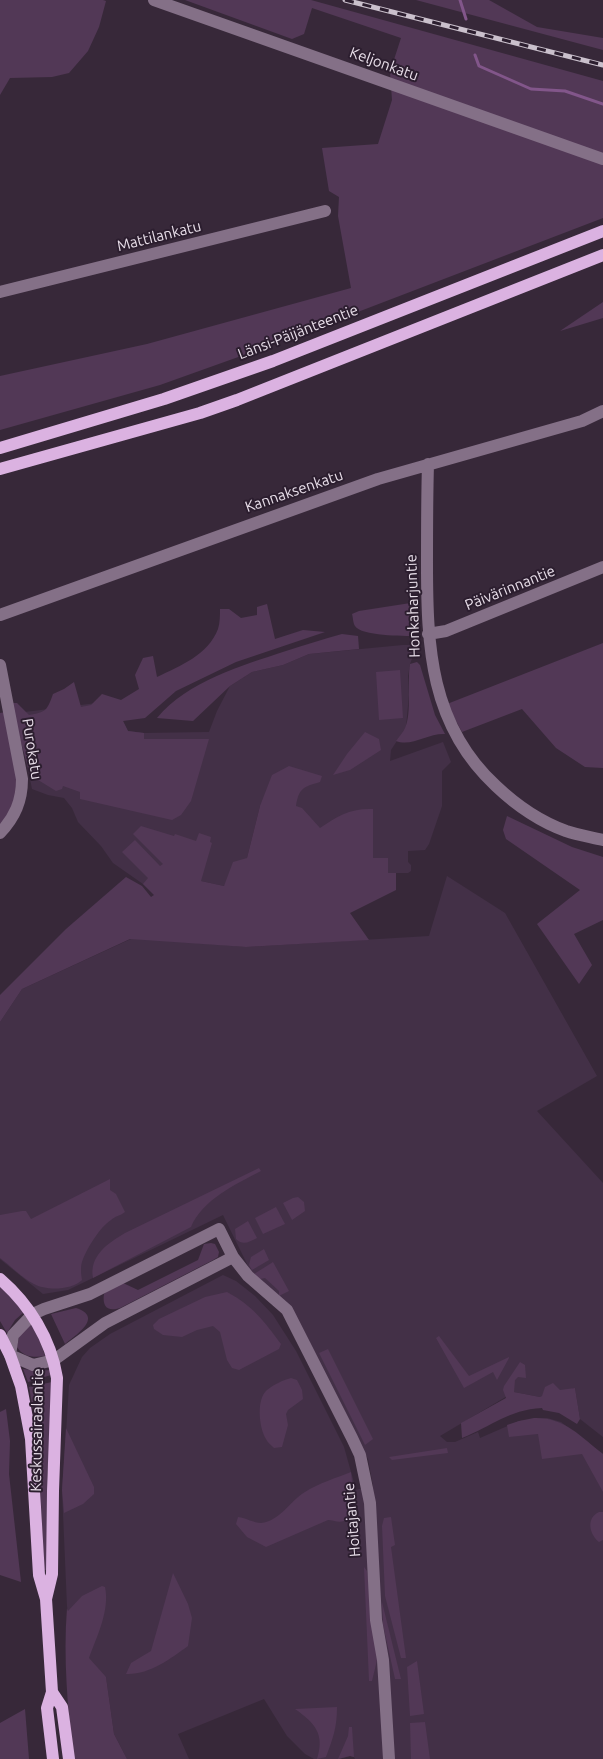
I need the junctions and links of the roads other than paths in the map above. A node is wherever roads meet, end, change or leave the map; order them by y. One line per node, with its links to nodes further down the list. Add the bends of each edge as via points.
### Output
1 (154, 0): 2 (street, Keljonkatu)
2 (603, 159)
3 (326, 211): 6 (street, Mattilankatu)
4 (603, 231): 8 (main road, Länsi-Päijänteentie, via 273,361 164,399)
5 (603, 256): 10 (main road, via 237,400)
6 (0, 292)
7 (603, 411): 9 (street, Kannaksenkatu, via 582,421)
8 (0, 448)
9 (428, 464): 12 (street, Kannaksenkatu, via 275,515); 13 (street, Honkaharjuntie)
10 (0, 469)
11 (603, 567): 13 (street, Päivärinnantie, via 446,631)
12 (0, 615)
13 (428, 634): 16 (street, Honkaharjuntie, via 434,676 445,711 460,742 483,772 507,796 531,813 565,830)
14 (0, 665): 15 (street, Purokatu, via 22,793 12,820)
15 (0, 833)
16 (603, 840)
17 (233, 1258): 19 (street, Hoitajantie, via 219,1230 90,1294); 22 (street, via 105,1323); 27 (street, Hoitajantie, via 248,1276 287,1310 360,1455 370,1503)
18 (0, 1279): 19 (main road, Keskussairaalantie)
19 (33, 1314): 21 (street, Hoitajantie, via 13,1335); 22 (main road, Keskussairaalantie)
20 (0, 1335): 21 (main road, Keskussairaalantie)
21 (10, 1355): 22 (street, via 33,1365); 23 (main road, Keskussairaalantie, via 21,1386 31,1440 39,1575)
22 (54, 1360): 23 (main road, Keskussairaalantie, via 57,1378 52,1574)
23 (46, 1599): 24 (main road, Keskussairaalantie)
24 (52, 1692): 25 (main road, Keskussairaalantie, via 47,1708); 26 (main road, Keskussairaalantie, via 62,1707)
25 (54, 1759)
26 (69, 1759)
27 (388, 1759)

